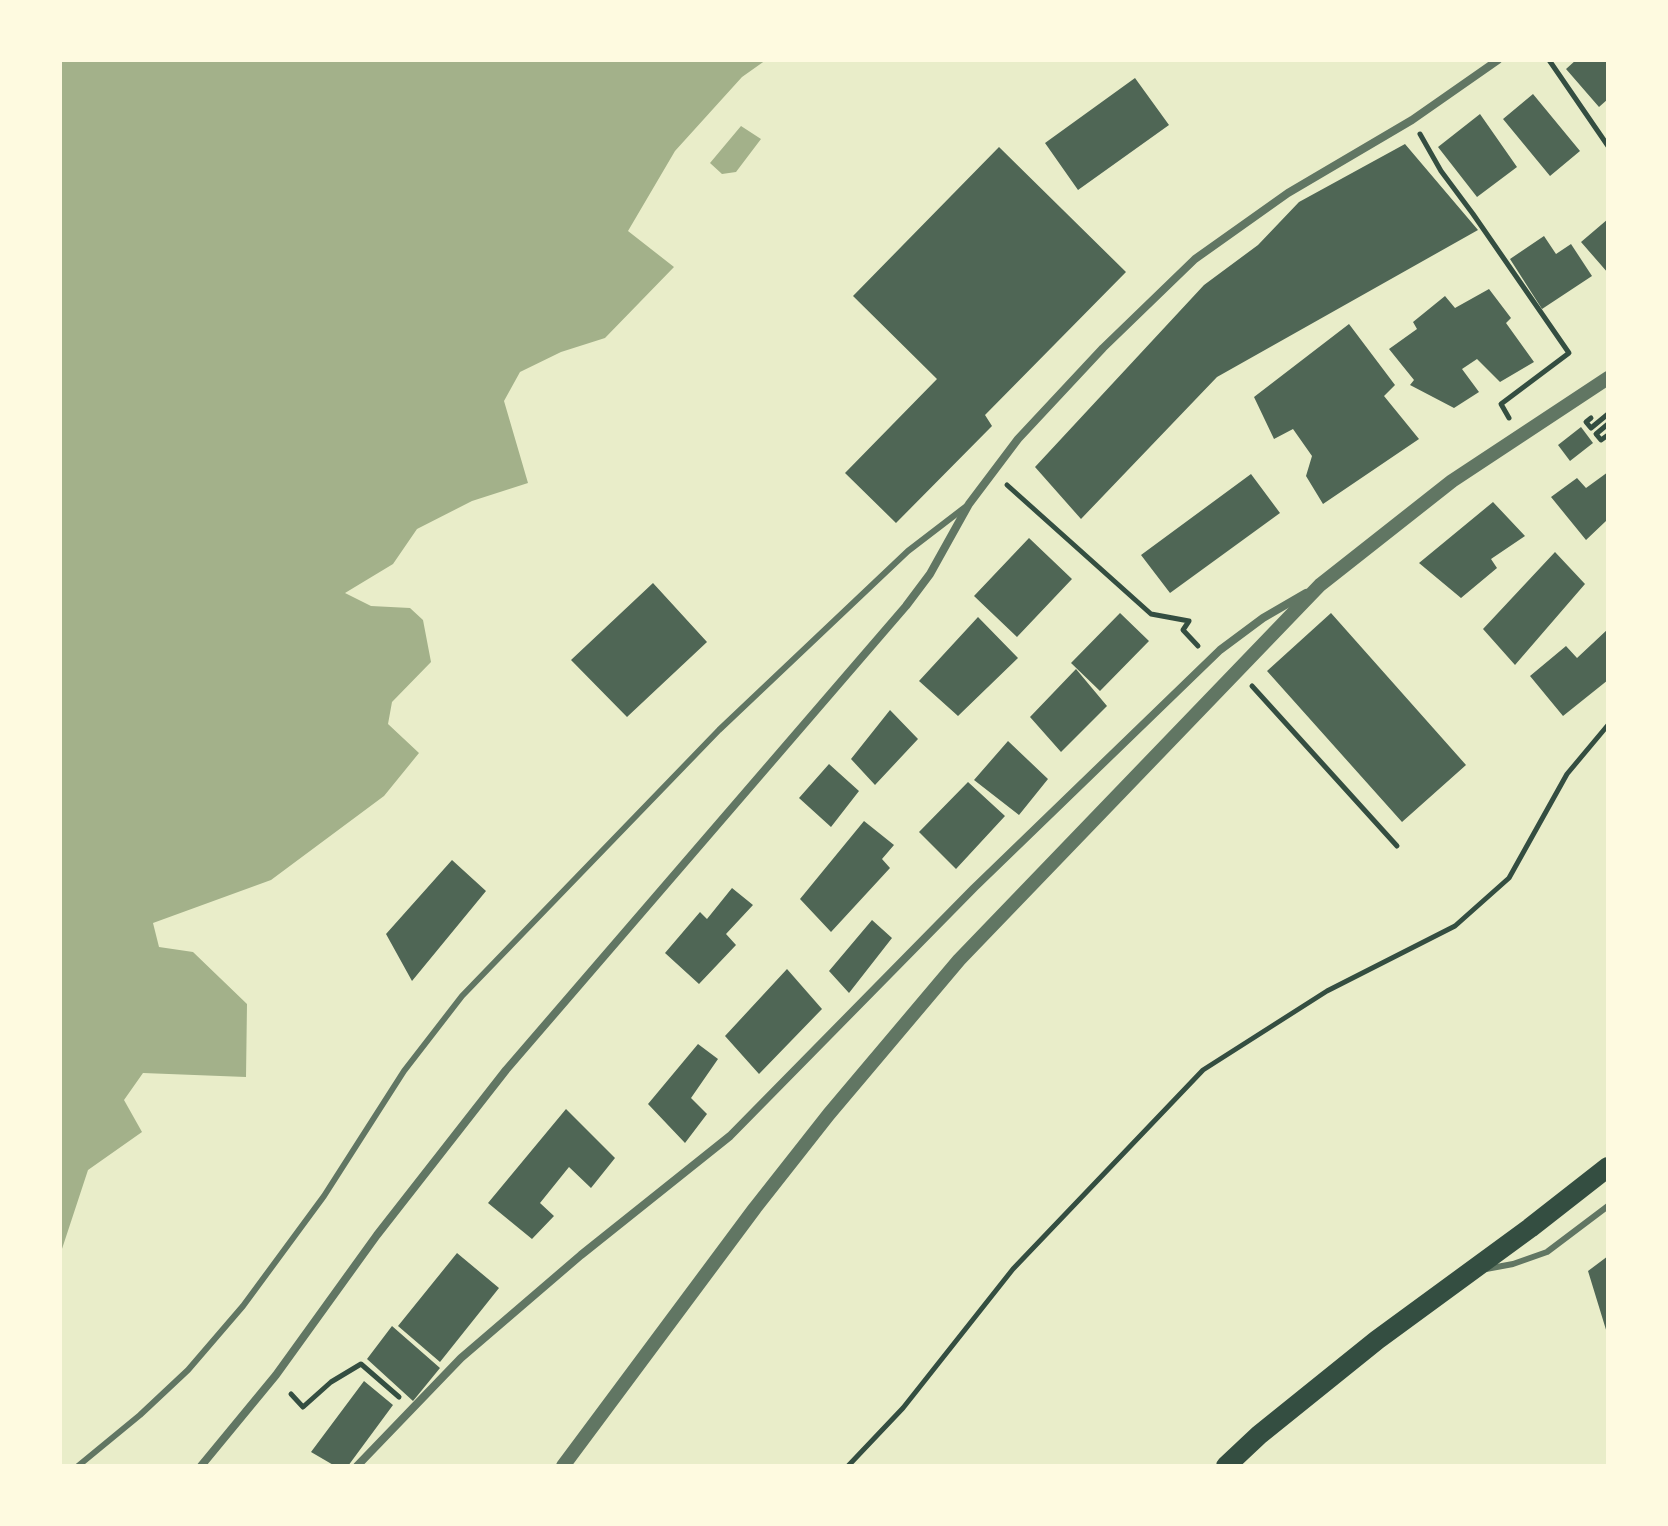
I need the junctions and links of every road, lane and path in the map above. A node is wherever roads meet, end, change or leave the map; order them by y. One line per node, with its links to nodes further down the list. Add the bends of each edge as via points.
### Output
1 (1498, 60): 3 (street)
2 (1549, 60): 4 (path)
3 (1412, 120): 7 (path, via 1441,171 1569,353 1501,404); 9 (street, via 1288,193 1195,259 1103,348)
4 (1608, 146)
5 (1608, 378): 7 (street)
6 (1608, 424): 8 (path, via 1596,434 1601,440)
7 (1520, 435): 11 (street)
8 (1608, 435)
9 (992, 471): 10 (street); 12 (path, via 1151,614 1189,621 1183,630 1197,647 1209,635)
10 (969, 504): 21 (lane, via 908,551 719,730 462,996 404,1071 324,1196 243,1306 188,1370); 22 (street, via 906,606 506,1070)
11 (1320, 585): 12 (street); 13 (street)
12 (1220, 650): 23 (street, via 974,888 730,1136 461,1358)
13 (1238, 671): 15 (path); 24 (street, via 959,960 755,1208)
14 (1608, 725): 25 (path, via 1567,774 1509,878 1455,926 1327,991 1203,1070 1013,1269 903,1408)
15 (1397, 846)
16 (1608, 1167): 18 (main road)
17 (1608, 1206): 18 (lane, via 1547,1252)
18 (1467, 1273): 26 (main road, via 1270,1425)
19 (291, 1394): 20 (path, via 303,1407 361,1364)
20 (409, 1405)
21 (78, 1466)
22 (201, 1466)
23 (357, 1466)
24 (563, 1466)
25 (848, 1466)
26 (1226, 1466)

